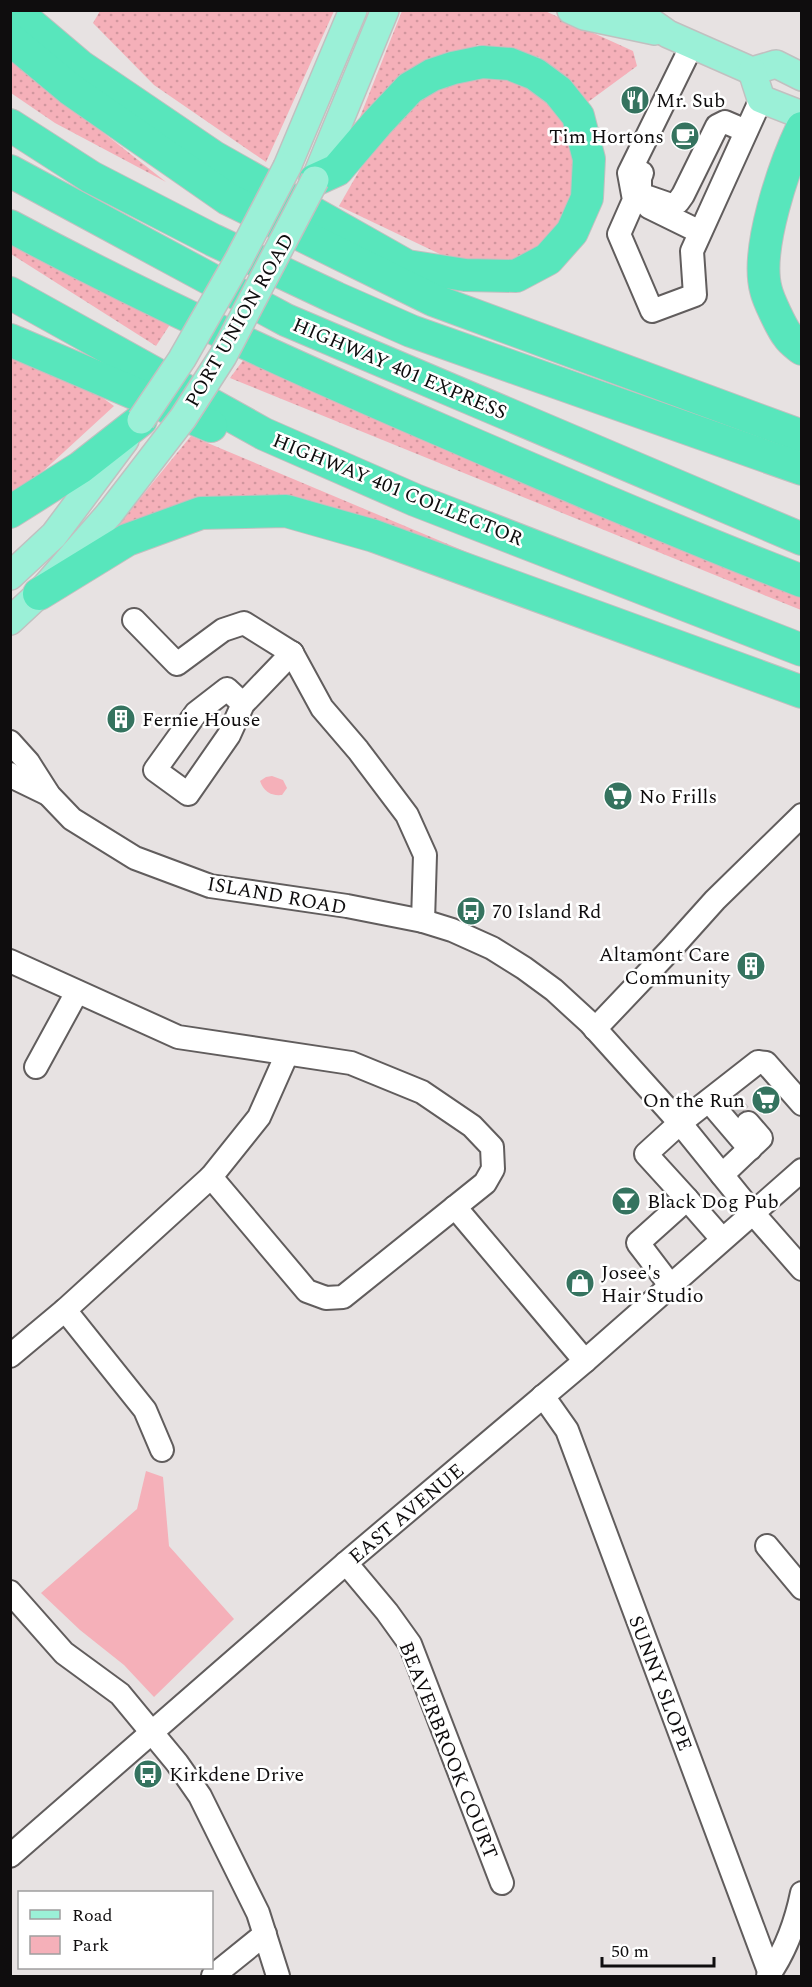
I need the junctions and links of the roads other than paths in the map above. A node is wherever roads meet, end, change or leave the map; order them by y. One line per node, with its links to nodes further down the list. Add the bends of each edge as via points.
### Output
1 (14, 10): 17 (highway, via 80,66)
2 (41, 10): 17 (highway)
3 (353, 10): 26 (main road, PORT UNION ROAD, bridge, via 287,167 182,359)
4 (385, 10): 19 (main road, PORT UNION ROAD)
5 (572, 10): 8 (main road)
6 (634, 10): 8 (main road)
7 (10, 39): 28 (highway, via 70,89 228,199 433,300)
8 (680, 40): 9 (main road); 12 (street)
9 (752, 71): 10 (main road, via 776,64); 11 (main road)
10 (801, 77)
11 (761, 99): 13 (main road); 16 (street)
12 (662, 107): 16 (street, via 666,125 639,185 645,196 666,204 678,202 683,195 717,126 725,122); 20 (street, via 629,172)
13 (801, 115)
14 (10, 125): 29 (highway, via 91,177 213,240 411,331)
15 (801, 129): 25 (highway, via 780,188 763,255 766,290 788,336)
16 (746, 131): 22 (street)
17 (214, 157): 19 (highway, via 407,266 465,275 516,276 548,260 572,232 587,198 589,159 578,116 558,91 535,74 510,64 482,62 432,75 410,88 337,170)
18 (10, 171): 31 (highway, HIGHWAY 401 EXPRESS, via 286,320)
19 (315, 180): 34 (main road, PORT UNION ROAD, bridge, via 223,356 183,418 110,513)
20 (634, 200): 22 (street); 22 (street, via 619,234 652,311 695,295 692,251)
21 (10, 226): 33 (highway, HIGHWAY 401 EXPRESS, via 320,378 663,527)
22 (700, 232)
23 (10, 293): 27 (highway, HIGHWAY 401 COLLECTOR)
24 (10, 340): 27 (highway, via 214,427)
25 (801, 349)
26 (141, 420): 30 (highway, via 81,467); 32 (main road, PORT UNION ROAD, via 54,535)
27 (264, 434): 37 (highway, HIGHWAY 401 COLLECTOR, via 415,500)
28 (801, 436)
29 (801, 469)
30 (10, 512)
31 (801, 539)
32 (10, 576)
33 (801, 581)
34 (39, 594): 36 (main road, PORT UNION ROAD); 39 (highway, via 127,540 201,513 286,511 374,536)
35 (134, 620): 38 (street, via 177,664 223,630 244,623)
36 (10, 621)
37 (801, 650)
38 (292, 653): 40 (street); 45 (street, via 322,708 406,815 426,855)
39 (801, 692)
40 (243, 704)
41 (10, 742): 43 (street, ISLAND ROAD)
42 (10, 774): 43 (street, ISLAND ROAD)
43 (49, 795): 45 (street, ISLAND ROAD, via 72,819 135,858 210,886)
44 (801, 815): 48 (street, via 715,900)
45 (423, 921): 48 (street, ISLAND ROAD, via 492,948 554,990)
46 (10, 961): 47 (street)
47 (77, 992): 49 (street, via 178,1037); 50 (street)
48 (595, 1029): 53 (street, ISLAND ROAD)
49 (287, 1054): 56 (street, via 260,1117); 58 (street, via 351,1063 422,1092 472,1126 492,1147 493,1169 485,1183)
50 (36, 1067)
51 (723, 1094): 52 (street, via 761,1061); 53 (street); 55 (street, via 753,1131)
52 (801, 1104)
53 (680, 1123): 55 (street, ISLAND ROAD); 57 (street, via 646,1154)
54 (801, 1170): 59 (street, EAST AVENUE)
55 (722, 1175): 59 (street, ISLAND ROAD)
56 (211, 1177): 58 (street, via 307,1291 326,1298 343,1297); 63 (street)
57 (687, 1199): 60 (street); 62 (street, via 638,1243)
58 (455, 1207): 65 (street)
59 (752, 1212): 60 (street, EAST AVENUE); 61 (street, ISLAND ROAD)
60 (722, 1239): 62 (street, EAST AVENUE)
61 (801, 1269)
62 (670, 1285): 65 (street, EAST AVENUE)
63 (65, 1310): 64 (street); 67 (street, via 145,1410)
64 (10, 1356)
65 (585, 1361): 66 (street, EAST AVENUE)
66 (543, 1396): 69 (street, EAST AVENUE); 77 (street, SUNNY SLOPE, via 567,1430)
67 (162, 1450)
68 (766, 1546): 70 (street)
69 (346, 1563): 72 (street, EAST AVENUE); 74 (street, BEAVERBROOK COURT, via 410,1644)
70 (801, 1588)
71 (10, 1592): 72 (street, via 64,1653 120,1694)
72 (153, 1733): 73 (street, EAST AVENUE); 76 (street, via 200,1796)
73 (10, 1856)
74 (502, 1883)
75 (801, 1893): 77 (street, via 797,1915)
76 (265, 1934): 78 (street); 79 (street)
77 (769, 1975)
78 (213, 1977)
79 (278, 1977)

